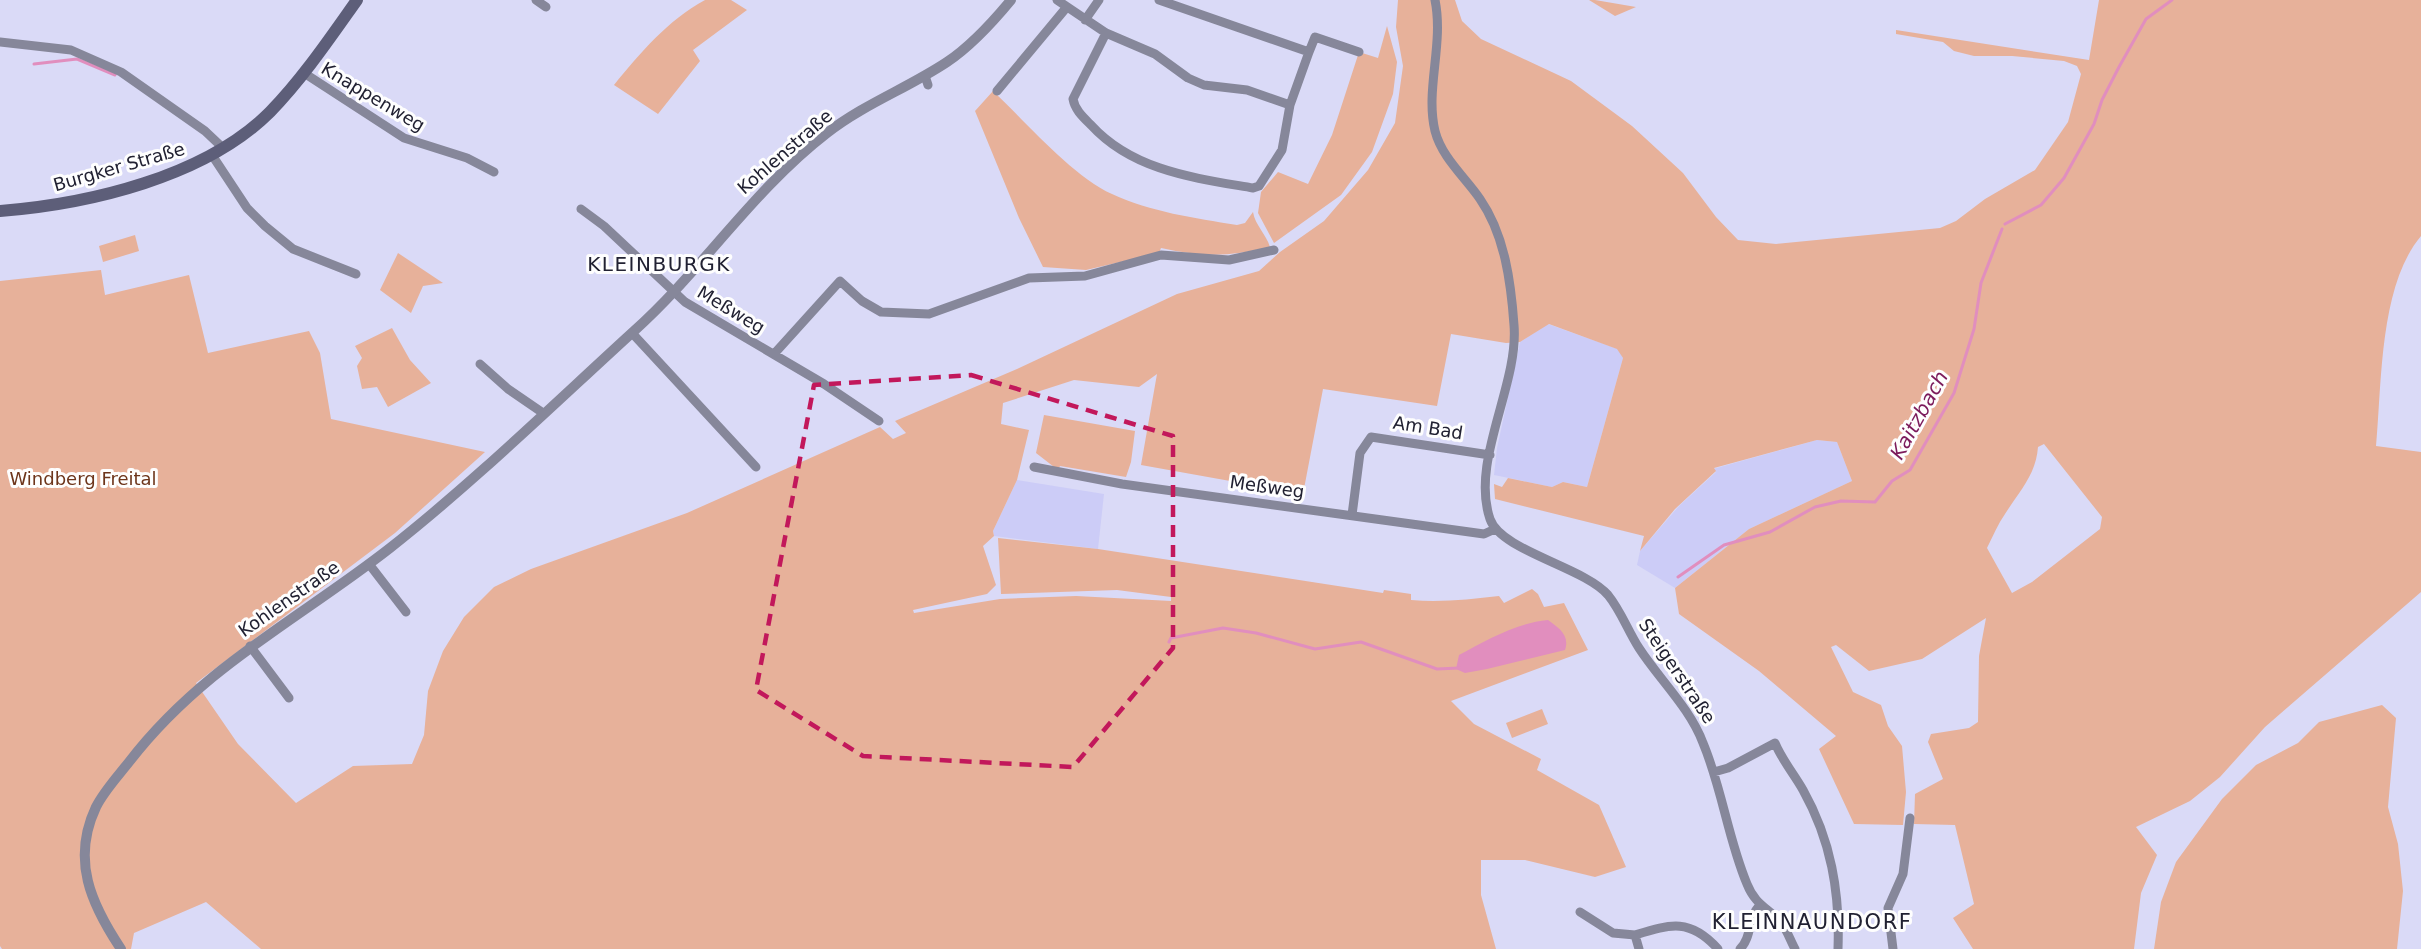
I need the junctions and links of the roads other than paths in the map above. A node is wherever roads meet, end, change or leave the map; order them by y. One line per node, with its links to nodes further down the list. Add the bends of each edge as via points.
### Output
1 (357, 0): 15 (main road, Burgker Straße)
2 (536, 0): 8 (street)
3 (1011, 0): 24 (street, Kohlenstraße, via 972,43 927,81 876,101 827,133 738,216)
4 (1057, 0): 9 (street)
5 (1099, 0): 10 (street)
6 (1159, 0): 13 (street)
7 (1435, 0): 30 (street, via 1439,27 1433,104 1435,131 1450,160 1482,201 1499,236 1509,281 1514,343)
8 (546, 6)
9 (1066, 8): 10 (street); 16 (street)
10 (1084, 20): 11 (street)
11 (1106, 33): 17 (street, via 1155,54 1204,85 1246,90); 17 (street, via 1074,93 1074,108 1099,135 1143,163 1184,175 1259,186 1282,150)
12 (0, 42): 18 (street, via 71,50 123,73 205,131)
13 (1309, 52): 14 (street, via 1315,36); 17 (street)
14 (1359, 52)
15 (303, 73): 18 (main road, Burgker Straße, via 269,112); 19 (street, Knappenweg, via 404,138 467,158)
16 (997, 91)
17 (1290, 105)
18 (218, 152): 21 (main road, Burgker Straße, via 183,169 70,203); 23 (street, via 247,208 266,226 293,249)
19 (494, 172)
20 (581, 209): 24 (street)
21 (0, 211)
22 (1274, 250): 26 (street, Meßweg, via 1229,260 1161,255 1085,276 1029,278 929,314 881,312 840,281)
23 (356, 274)
24 (673, 292): 25 (street, Kohlenstraße); 26 (street, Meßweg)
25 (632, 333): 28 (street, Kohlenstraße); 31 (street)
26 (774, 354): 29 (street, Meßweg)
27 (480, 364): 28 (street)
28 (543, 413): 35 (street, Kohlenstraße, via 420,524)
29 (879, 421)
30 (1490, 455): 33 (street, Am Bad, via 1371,437 1360,453); 34 (street, via 1487,495)
31 (756, 467)
32 (1034, 467): 33 (street, Meßweg, via 1122,484)
33 (1352, 516): 34 (street, Meßweg, via 1484,534)
34 (1495, 529): 39 (street, Steigerstraße, via 1608,595 1638,647 1699,733)
35 (369, 564): 36 (street); 37 (street, Kohlenstraße)
36 (406, 612)
37 (250, 646): 38 (street); 44 (street, Kohlenstraße, via 174,709 97,805 86,834 83,858 98,908)
38 (290, 698)
39 (1714, 772): 41 (street, Steigerstraße, via 1747,886); 49 (street, via 1775,743 1802,789 1829,849 1838,900)
40 (1910, 818): 50 (street, via 1903,874 1888,908)
41 (1759, 906): 47 (street, via 1747,941); 48 (street, Steigerstraße, via 1781,922)
42 (1580, 912): 43 (street, via 1613,933)
43 (1635, 935): 45 (street); 46 (street, via 1676,924 1705,934)
44 (121, 949)
45 (1639, 949)
46 (1718, 949)
47 (1740, 949)
48 (1795, 949)
49 (1838, 949)
50 (1893, 949)

